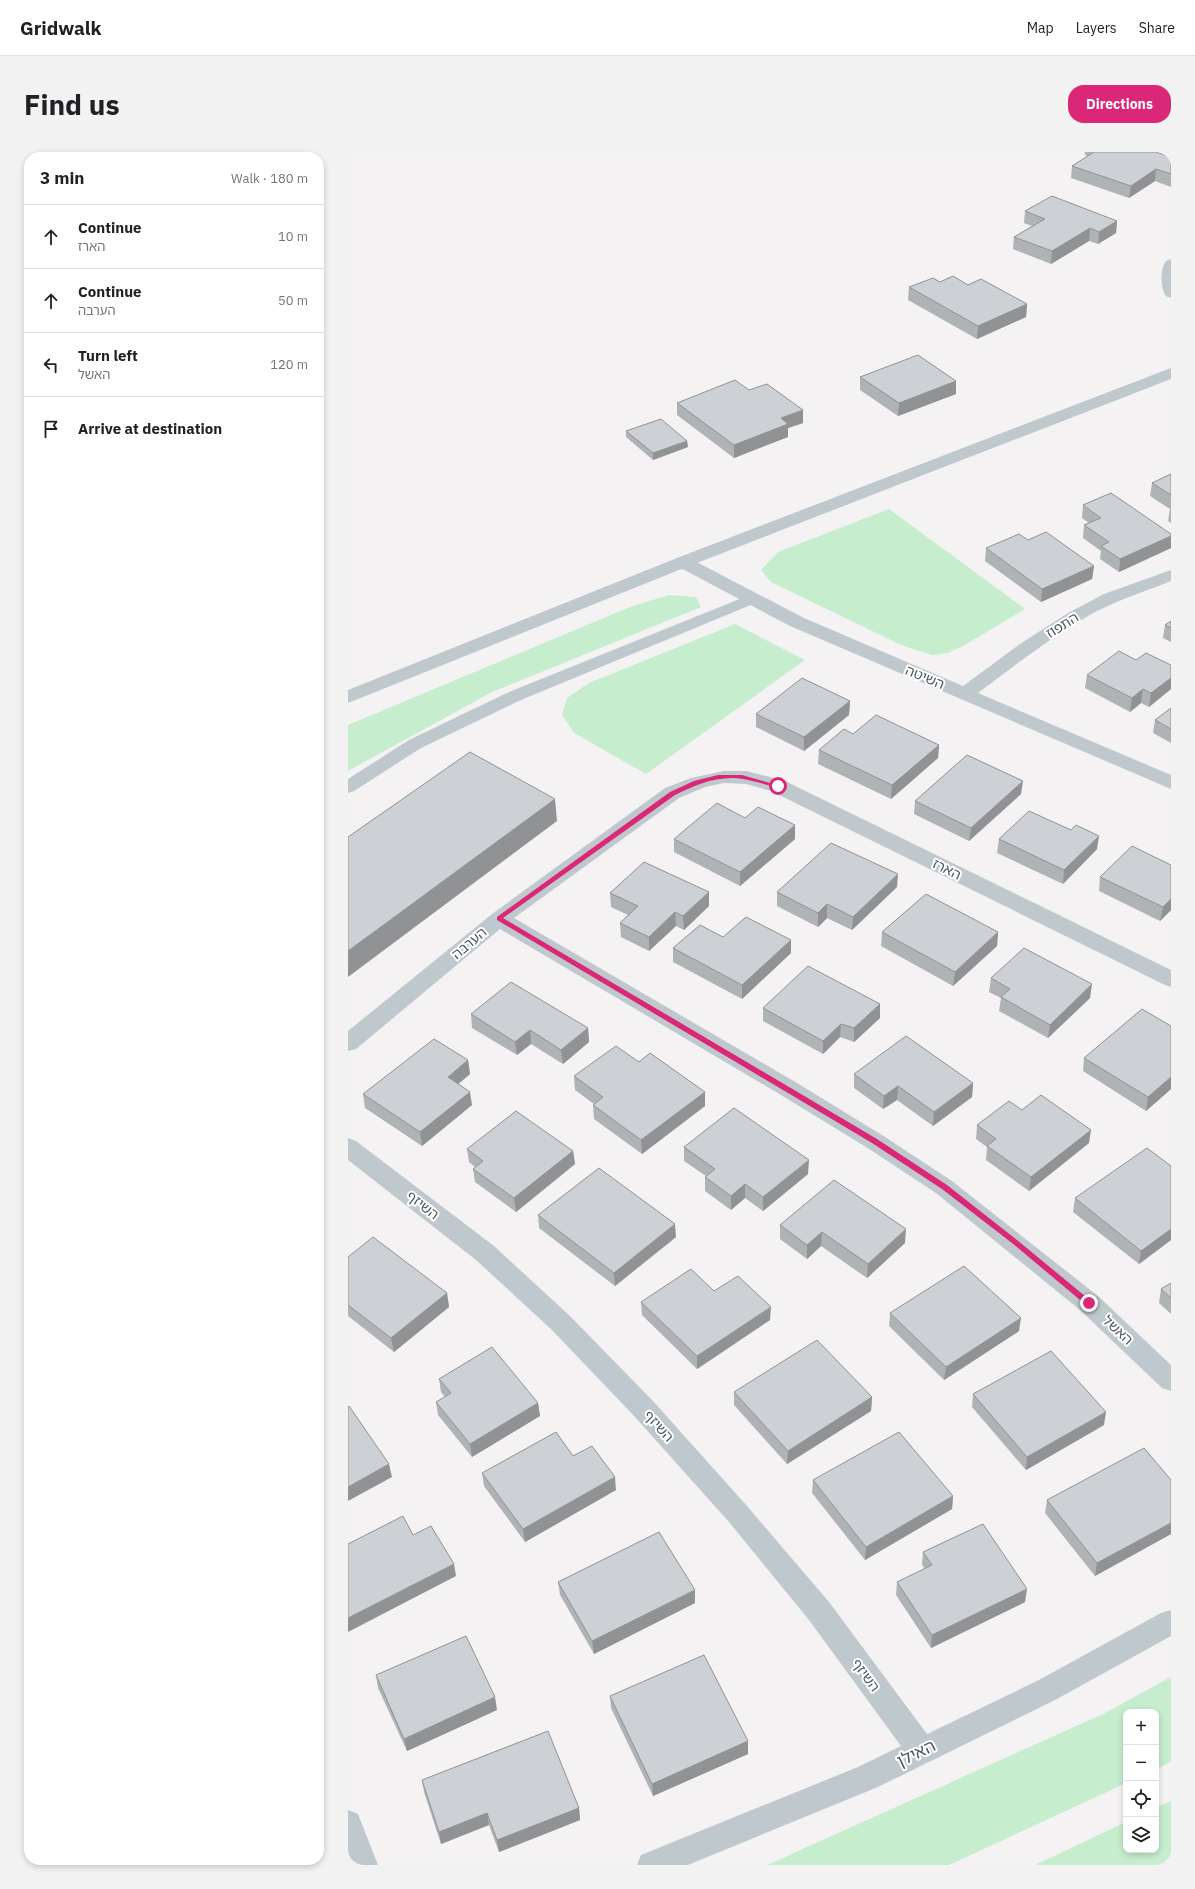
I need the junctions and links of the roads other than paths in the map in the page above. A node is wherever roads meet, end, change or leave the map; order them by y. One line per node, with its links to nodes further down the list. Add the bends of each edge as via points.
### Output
1 (1171, 264): 2 (street, via 1168,288)
2 (1171, 293)
3 (1171, 373): 4 (street)
4 (683, 562): 6 (street, השיטה); 8 (street)
5 (1171, 575): 7 (street, התפוז, via 1092,607 1057,627)
6 (752, 599): 7 (street, השיטה, via 797,622); 11 (lane, via 515,696 415,744)
7 (965, 694): 10 (street, השיטה)
8 (348, 697)
9 (718, 777): 12 (street, הערבה, via 672,793); 13 (street, הארז, via 742,777 778,786)
10 (1171, 783)
11 (348, 787)
12 (499, 919): 14 (street, הערבה); 16 (street, האשל, via 789,1089 944,1187 1089,1303)
13 (1171, 979)
14 (348, 1043)
15 (348, 1147): 18 (street, השיזף, via 485,1253 561,1323 644,1409 738,1514 819,1611)
16 (1171, 1381)
17 (1171, 1622): 18 (street, האילן, via 1047,1690)
18 (922, 1751): 21 (street, האילן, via 868,1777)
19 (348, 1824): 20 (street)
20 (363, 1865)
21 (652, 1865)

